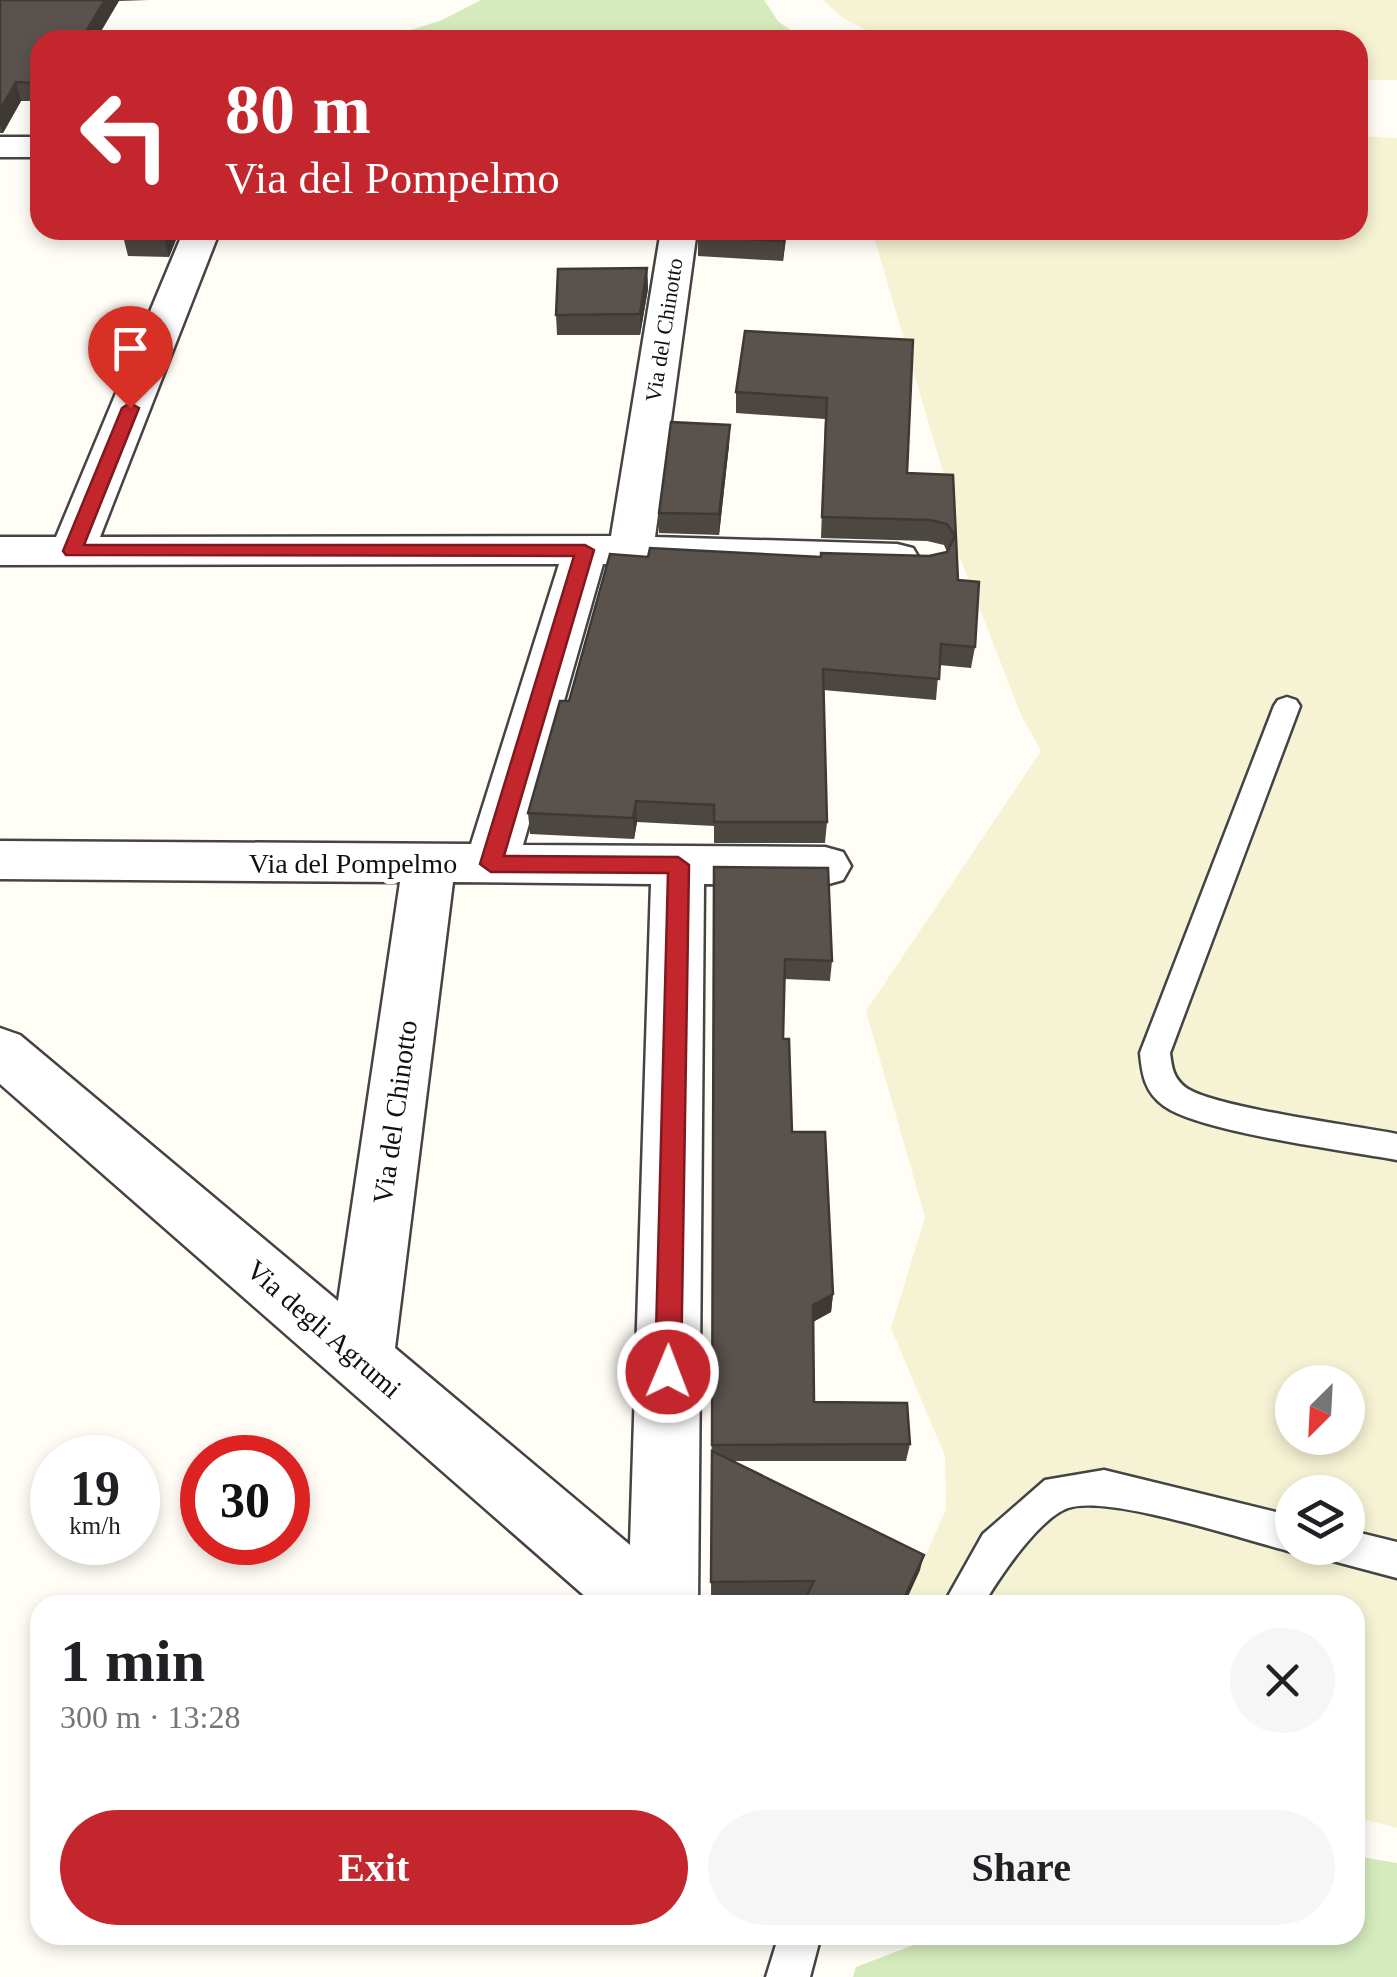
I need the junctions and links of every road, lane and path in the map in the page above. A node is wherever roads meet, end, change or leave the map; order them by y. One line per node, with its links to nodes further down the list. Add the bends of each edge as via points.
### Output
1 (0, 147): 2 (street)
2 (30, 147)
3 (198, 240): 7 (street)
4 (677, 240): 5 (street, Via del Chinotto)
5 (608, 550): 7 (street); 8 (street); 12 (street, Via del Chinotto)
6 (0, 551): 7 (street)
7 (72, 551)
8 (926, 558)
9 (1287, 706): 16 (lane, via 1154,1054 1158,1080 1176,1099 1222,1114)
10 (0, 860): 11 (street, Via del Pompelmo)
11 (428, 863): 12 (street, Via del Pompelmo); 17 (street, Via del Chinotto)
12 (491, 864): 13 (street, Via del Pompelmo)
13 (678, 865): 14 (street, Via del Pompelmo); 22 (street)
14 (826, 866)
15 (0, 1051): 17 (street, Via degli Agrumi)
16 (1397, 1147)
17 (361, 1360): 21 (street, Via degli Agrumi)
18 (1275, 1530): 23 (lane, via 1104,1487 1058,1492 996,1547)
19 (1365, 1552): 20 (lane)
20 (1397, 1560)
21 (636, 1595)
22 (663, 1595)
23 (968, 1595)
24 (797, 1945): 25 (lane)
25 (788, 1977)

